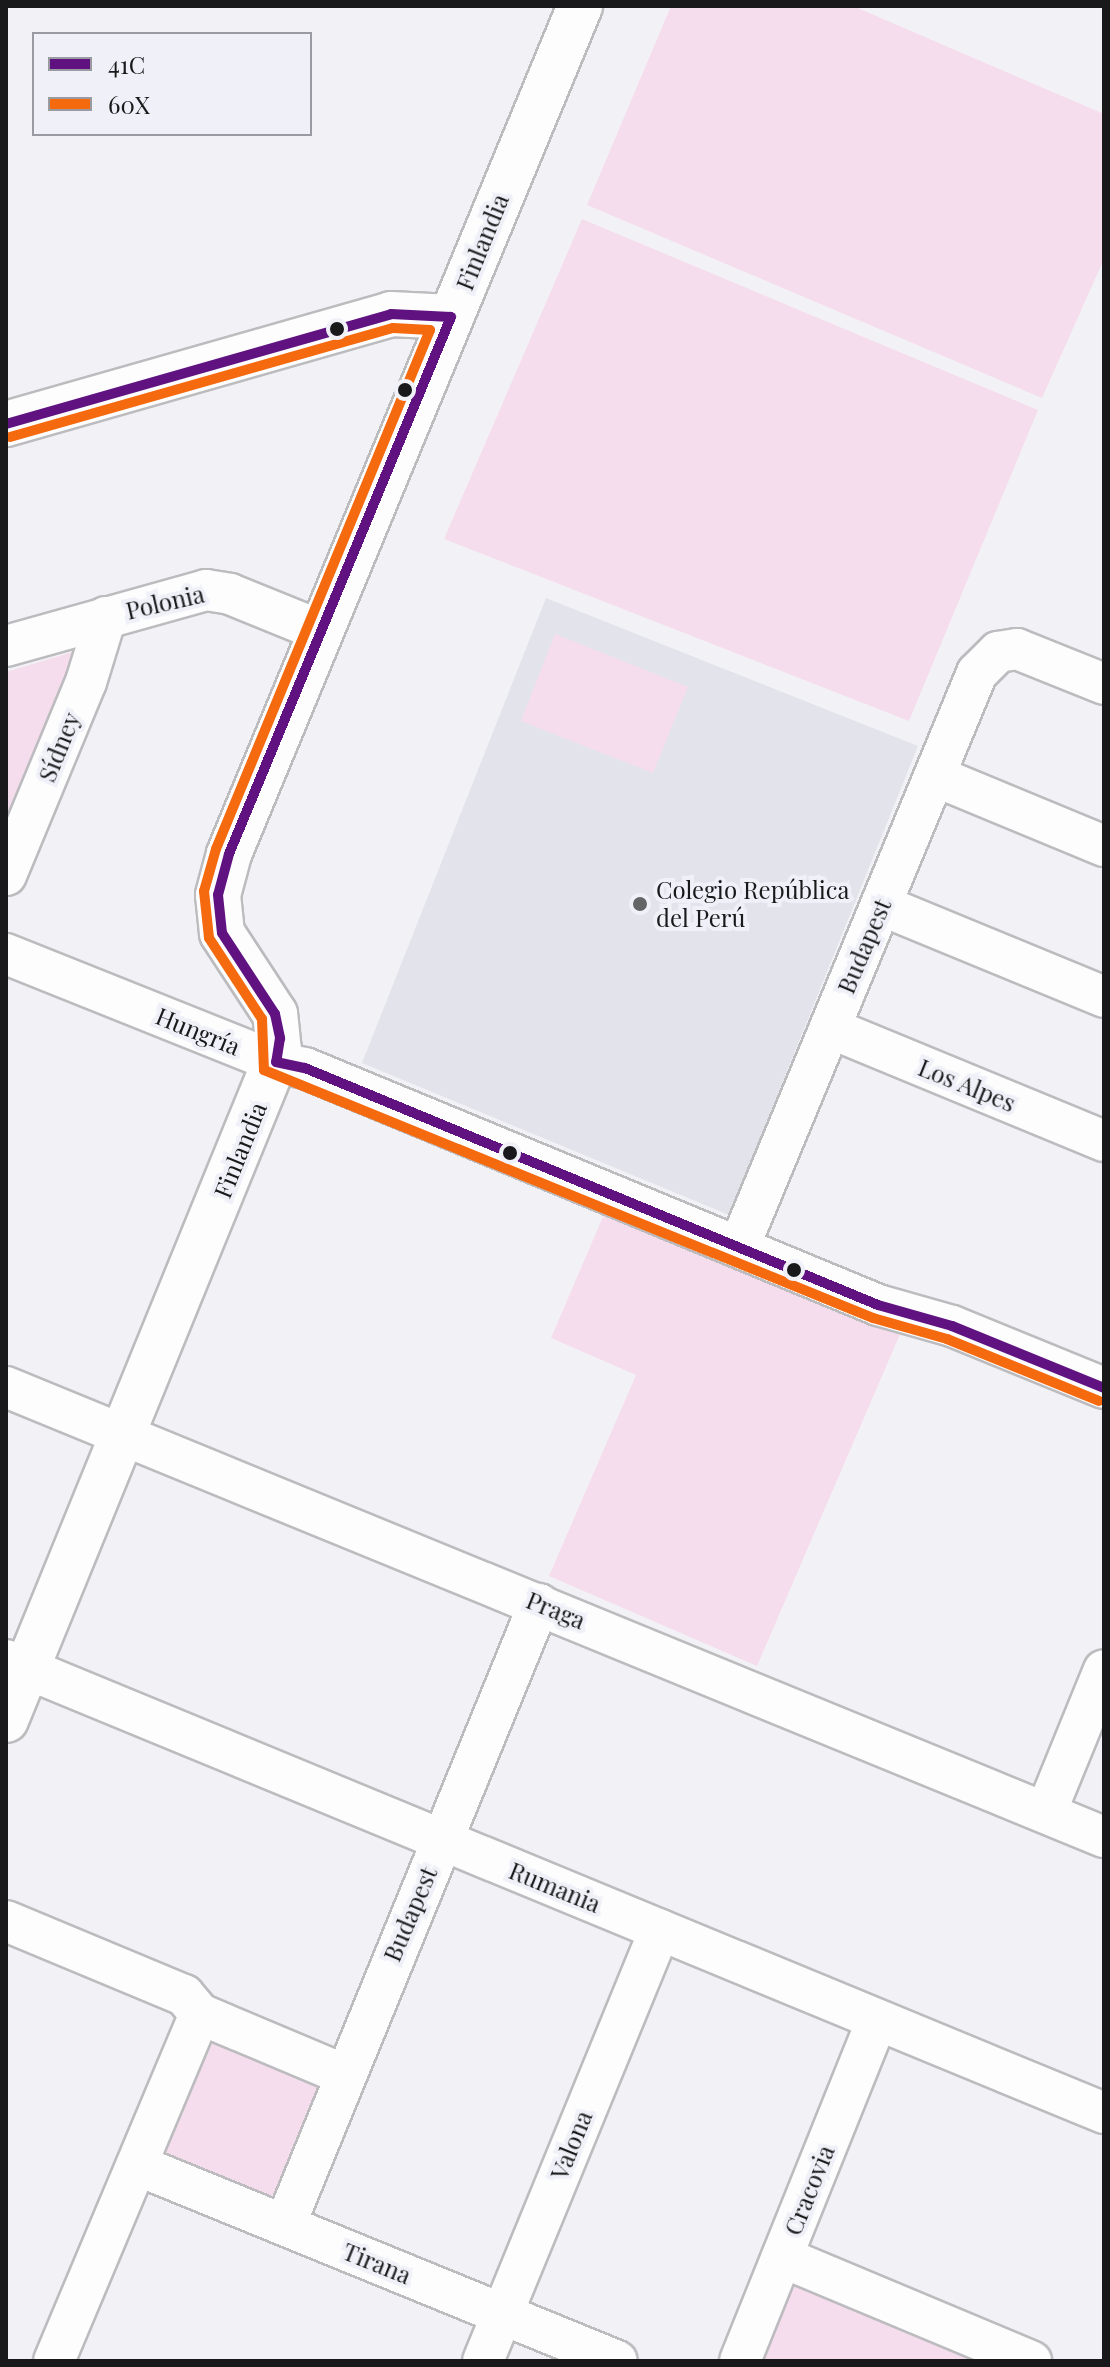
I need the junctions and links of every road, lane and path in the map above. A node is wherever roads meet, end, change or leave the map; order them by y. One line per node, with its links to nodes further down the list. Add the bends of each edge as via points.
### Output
1 (580, 6): 2 (street, Finlandia)
2 (451, 317): 3 (street, via 391,314); 5 (street, Finlandia)
3 (6, 424)
4 (106, 617): 5 (street, Polonia, via 216,590); 6 (street, Polonia); 10 (street, Sídney, via 86,682)
5 (321, 631): 15 (street, Finlandia, via 229,854 218,895 222,933 275,1014 280,1038)
6 (6, 646)
7 (1104, 684): 8 (street, Budapest, via 1027,652 998,652 977,673)
8 (935, 776): 9 (street); 11 (street, Budapest)
9 (1104, 846)
10 (6, 875)
11 (881, 905): 13 (street); 14 (street, Budapest)
12 (6, 954): 15 (street, Hungría)
13 (1104, 997)
14 (830, 1028): 16 (street, Los Alpes); 17 (street, Budapest)
15 (276, 1062): 17 (street, Hungría, via 305,1068); 20 (street, Finlandia)
16 (1104, 1141)
17 (739, 1247): 19 (street, Hungría)
18 (6, 1387): 20 (street, Praga)
19 (1104, 1388)
20 (124, 1433): 21 (street, Praga); 22 (street, Finlandia)
21 (539, 1604): 25 (street, Praga); 27 (street, Budapest)
22 (16, 1665): 24 (street, Finlandia); 27 (street, Rumania)
23 (1104, 1670): 25 (street)
24 (6, 1720)
25 (1046, 1812): 26 (street, Praga)
26 (1104, 1837)
27 (441, 1840): 29 (street, Rumania); 32 (street, Budapest)
28 (6, 1921): 30 (street, via 184,1995)
29 (660, 1930): 31 (street, Rumania); 37 (street, Valona)
30 (200, 2014): 32 (street); 34 (street)
31 (877, 2020): 33 (street, Rumania); 36 (street, Cracovia)
32 (343, 2074): 35 (street, Budapest)
33 (1104, 2113)
34 (137, 2165): 35 (street, Tirana); 38 (street)
35 (285, 2225): 37 (street, Tirana)
36 (782, 2257): 41 (street, Cracovia); 42 (street)
37 (502, 2314): 39 (street, Valona); 40 (street, Tirana)
38 (54, 2361)
39 (483, 2361)
40 (617, 2361)
41 (740, 2361)
42 (1031, 2361)

